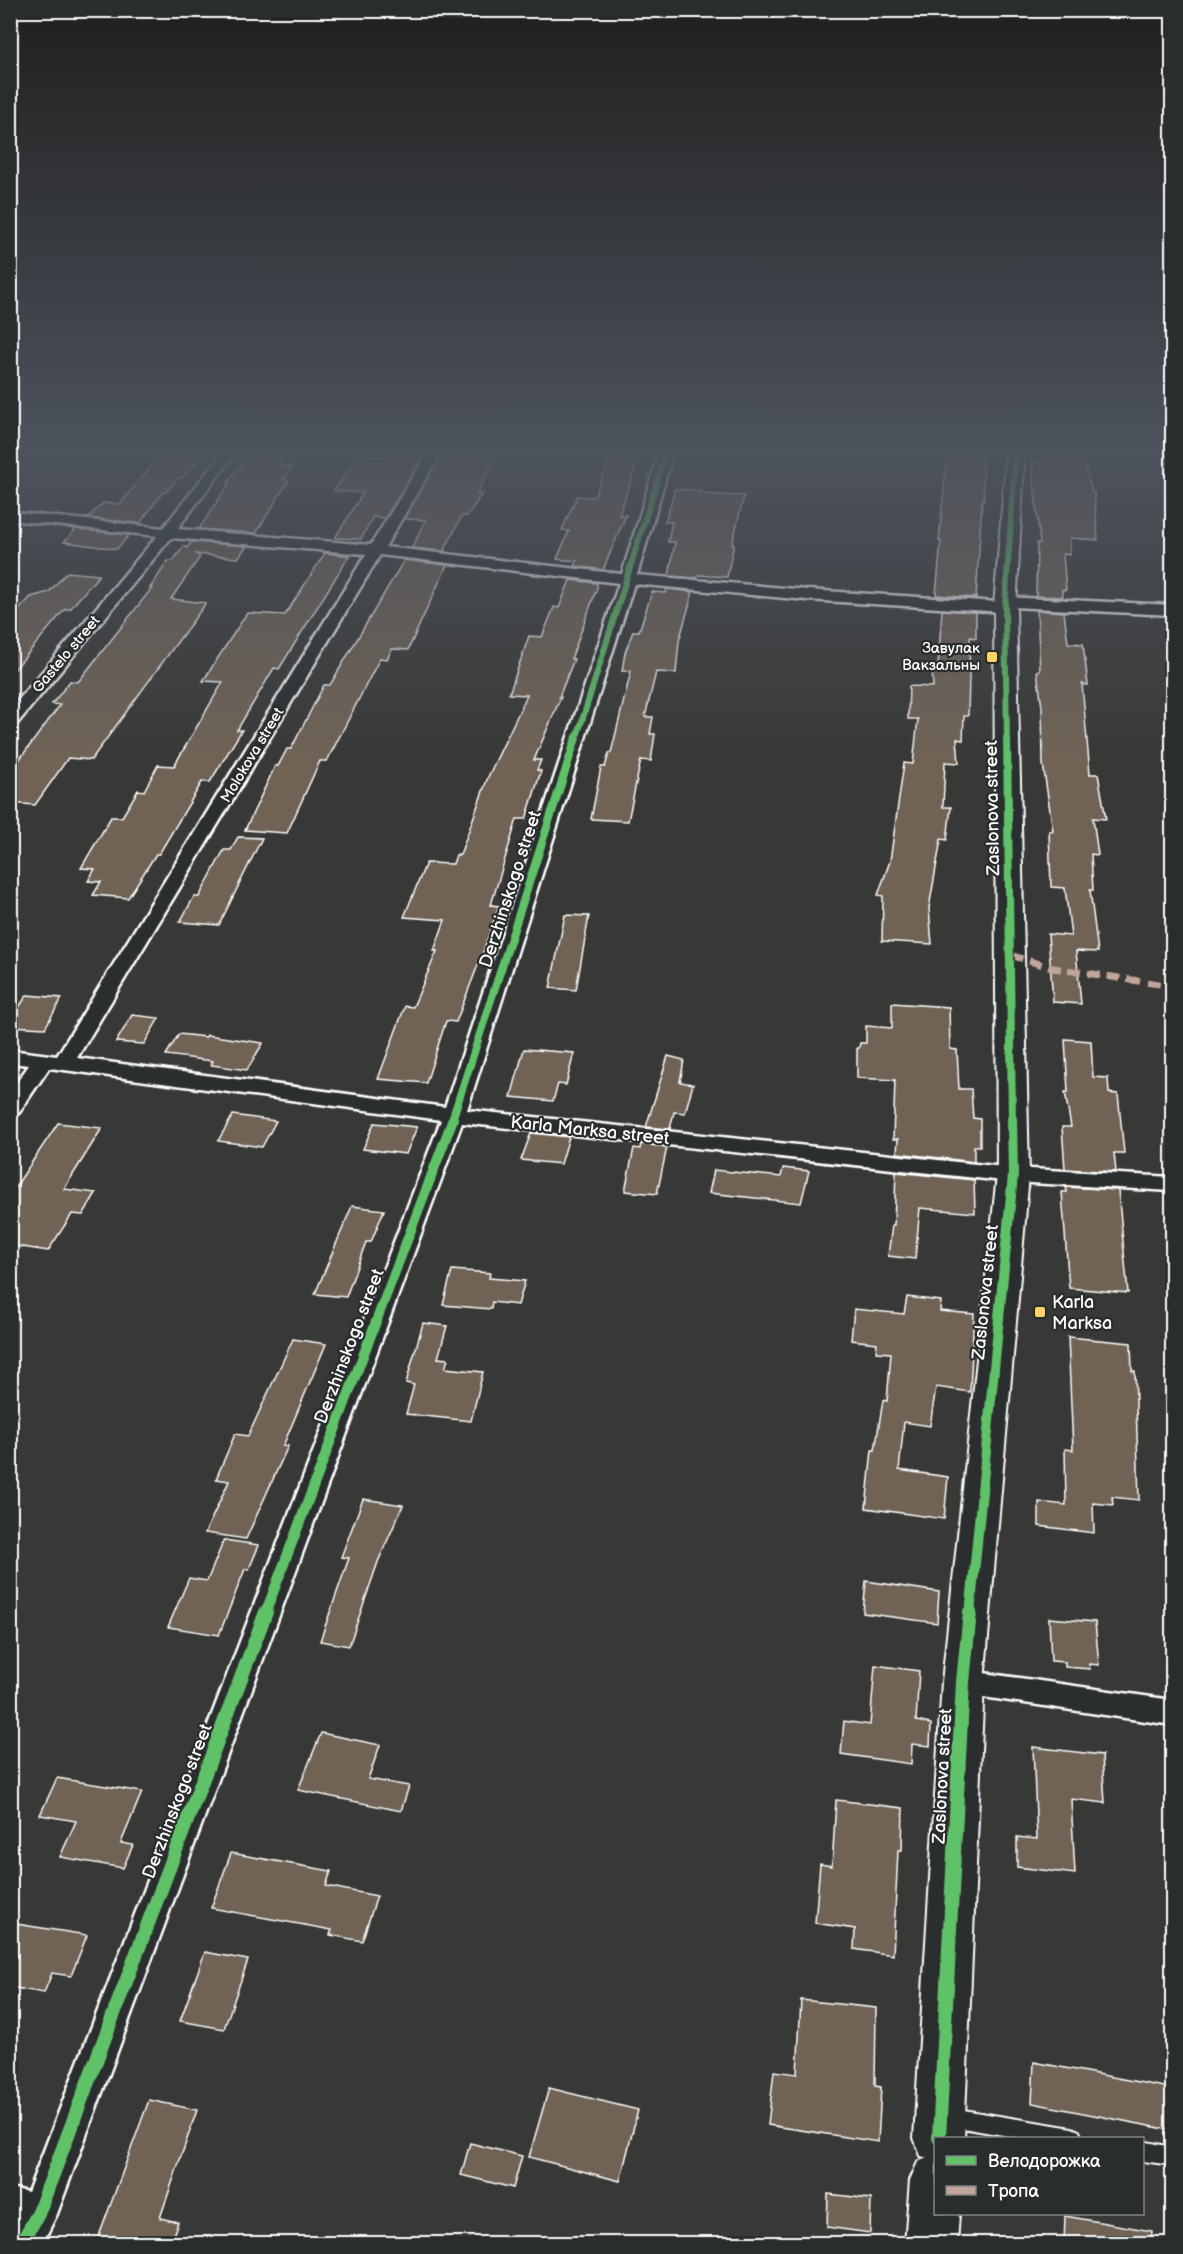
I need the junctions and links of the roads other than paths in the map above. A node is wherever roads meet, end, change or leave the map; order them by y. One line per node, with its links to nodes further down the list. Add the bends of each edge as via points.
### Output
1 (153, 551): 9 (street, Gastelo street)
2 (375, 551): 11 (street, Molokova street)
3 (386, 551): 6 (street)
4 (636, 551): 6 (street, Derzhinskogo street)
5 (1009, 551): 7 (street, Zaslonova street)
6 (628, 579): 7 (street, via 807,595); 13 (street, Derzhinskogo street)
7 (1006, 605): 8 (street); 14 (street, Zaslonova street)
8 (1173, 610)
9 (10, 721)
10 (10, 1056): 11 (street, Karla Marksa street)
11 (53, 1061): 12 (street, Molokova street); 13 (street, Karla Marksa street)
12 (10, 1109)
13 (453, 1115): 14 (street, Karla Marksa street); 23 (street, Derzhinskogo street)
14 (1014, 1175): 15 (street, Karla Marksa street); 16 (street, Zaslonova street)
15 (1173, 1184)
16 (963, 1682): 17 (street); 18 (street, Zaslonova street)
17 (1173, 1713)
18 (940, 2127): 19 (lane)
19 (1049, 2137)
20 (1144, 2151): 21 (lane)
21 (1173, 2156)
22 (934, 2206): 24 (street)
23 (23, 2221)
24 (931, 2244)

